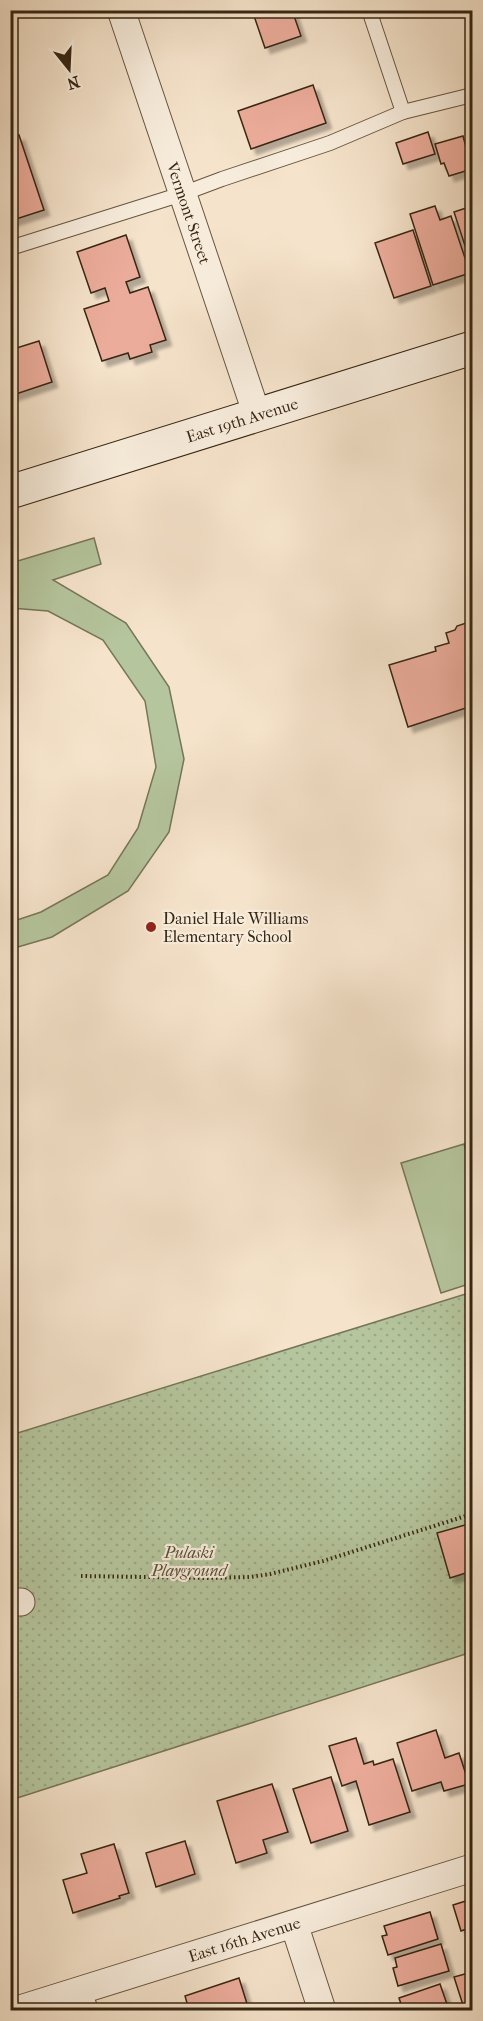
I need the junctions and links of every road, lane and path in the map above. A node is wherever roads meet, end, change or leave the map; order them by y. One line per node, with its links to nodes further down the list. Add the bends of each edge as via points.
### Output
1 (121, 10): 5 (street, Vermont Street)
2 (369, 10): 4 (lane)
3 (472, 95): 4 (lane)
4 (403, 112): 5 (lane, via 330,143)
5 (182, 194): 6 (lane); 8 (street, Vermont Street)
6 (10, 248)
7 (472, 348): 8 (street, East 19th Avenue)
8 (256, 415): 9 (street, East 19th Avenue)
9 (10, 492)
10 (472, 1514): 11 (path, via 270,1574 186,1579)
11 (81, 1576)
12 (472, 1868): 13 (street, East 16th Avenue)
13 (294, 1924): 14 (street, East 16th Avenue); 16 (street)
14 (87, 2000): 15 (street, East 16th Avenue)
15 (17, 2010)
16 (322, 2010)

